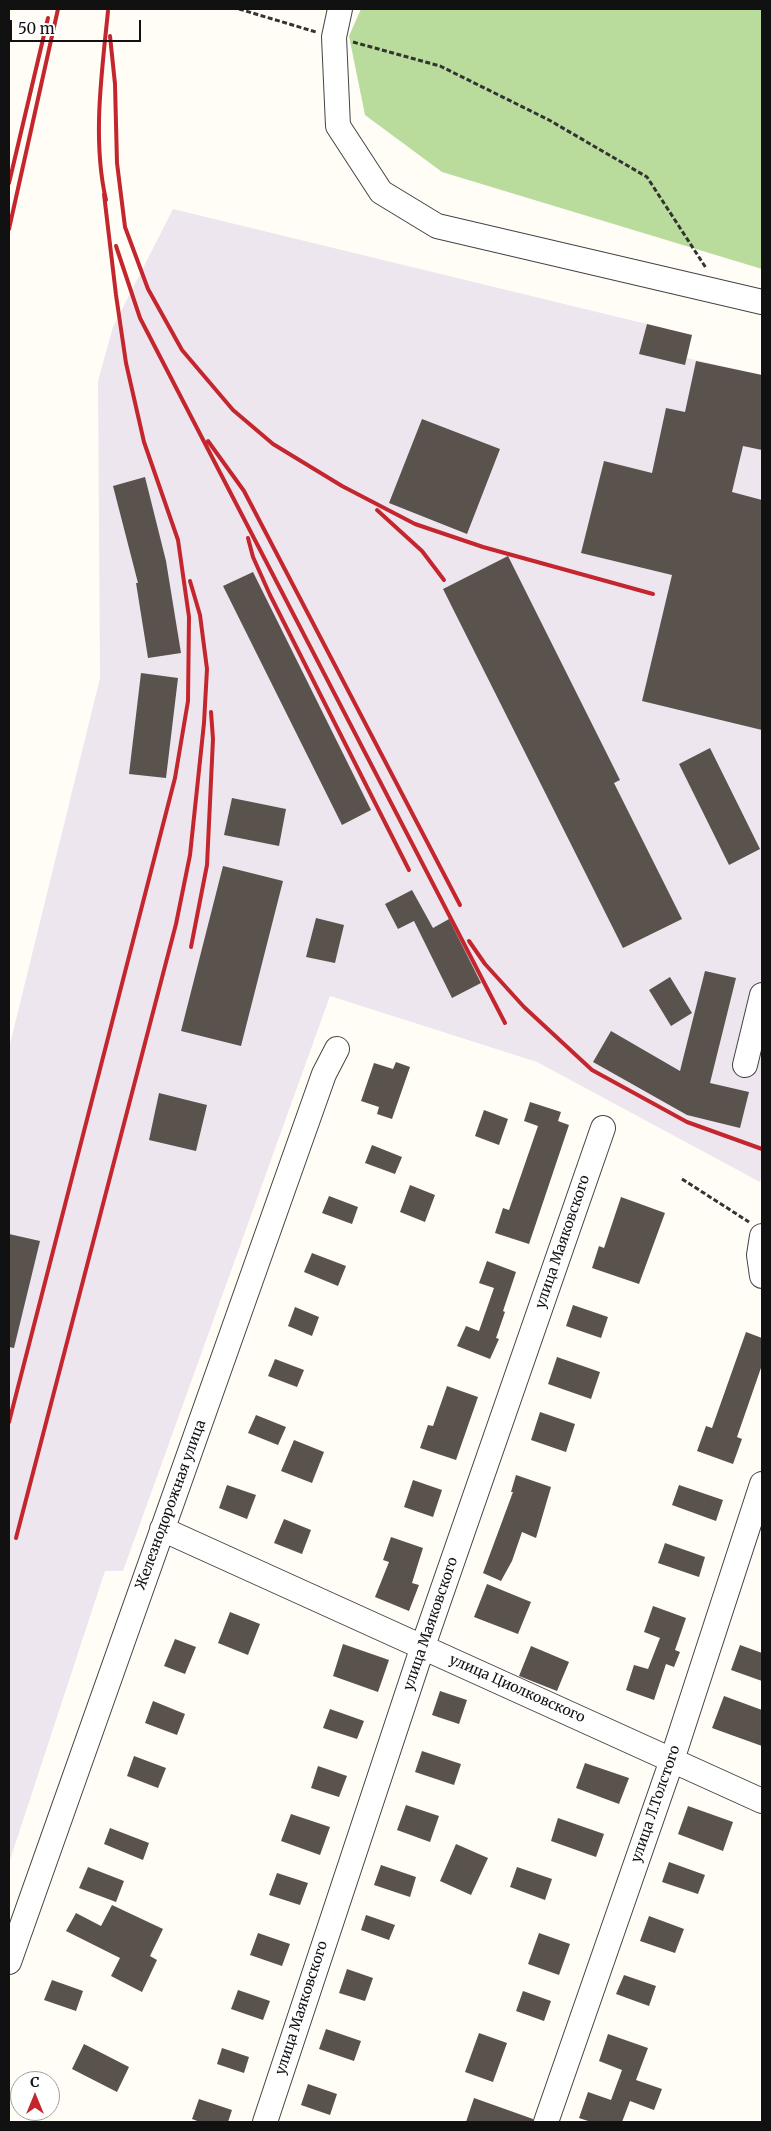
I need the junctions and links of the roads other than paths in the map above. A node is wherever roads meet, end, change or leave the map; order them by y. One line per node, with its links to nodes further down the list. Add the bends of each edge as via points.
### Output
1 (340, 9): 2 (street, via 334,37 338,126 381,192 437,226)
2 (762, 302)
3 (762, 995): 5 (street)
4 (337, 1048): 10 (street, Железнодорожная улица, via 324,1074)
5 (745, 1065)
6 (603, 1128): 11 (street, улица Маяковского)
7 (758, 1230): 8 (street)
8 (762, 1276)
9 (762, 1484): 12 (street, улица Л.Толстого)
10 (162, 1529): 11 (street, улица Циолковского); 14 (street, Железнодорожная улица)
11 (423, 1646): 12 (street, улица Циолковского); 15 (street, улица Маяковского)
12 (672, 1760): 13 (street, улица Циолковского); 16 (street, улица Л.Толстого)
13 (762, 1801)
14 (9, 1962)
15 (264, 2122)
16 (546, 2122)

